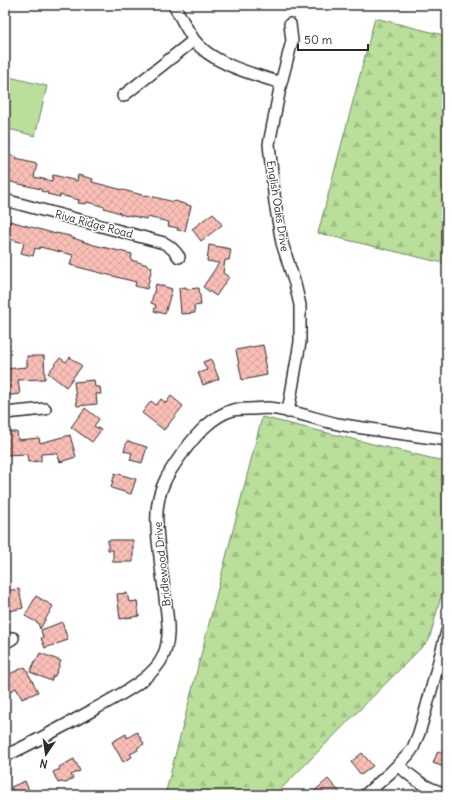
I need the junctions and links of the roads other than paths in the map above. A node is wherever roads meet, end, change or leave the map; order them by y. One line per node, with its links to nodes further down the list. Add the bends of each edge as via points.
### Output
1 (174, 5): 3 (street)
2 (290, 24): 4 (street, English Oaks Drive, via 292,41)
3 (194, 40): 4 (street, via 206,52 226,65); 5 (street)
4 (281, 83): 9 (street, English Oaks Drive, via 269,144 282,243 300,305 300,342)
5 (124, 96)
6 (5, 200): 7 (street, Riva Ridge Road, via 164,243)
7 (179, 257)
8 (45, 409): 10 (street)
9 (288, 412): 11 (street, Bridlewood Drive, via 336,423); 14 (street, Bridlewood Drive, via 266,408 236,409 225,413 208,424 192,440 168,474 159,498 157,529 168,619 166,650 159,663 145,678 114,698)
10 (5, 413)
11 (447, 440)
12 (447, 632): 13 (street)
13 (443, 665): 15 (street, via 413,748)
14 (5, 756)
15 (398, 765): 16 (street, via 425,786); 17 (street)
16 (447, 794)
17 (365, 795)

